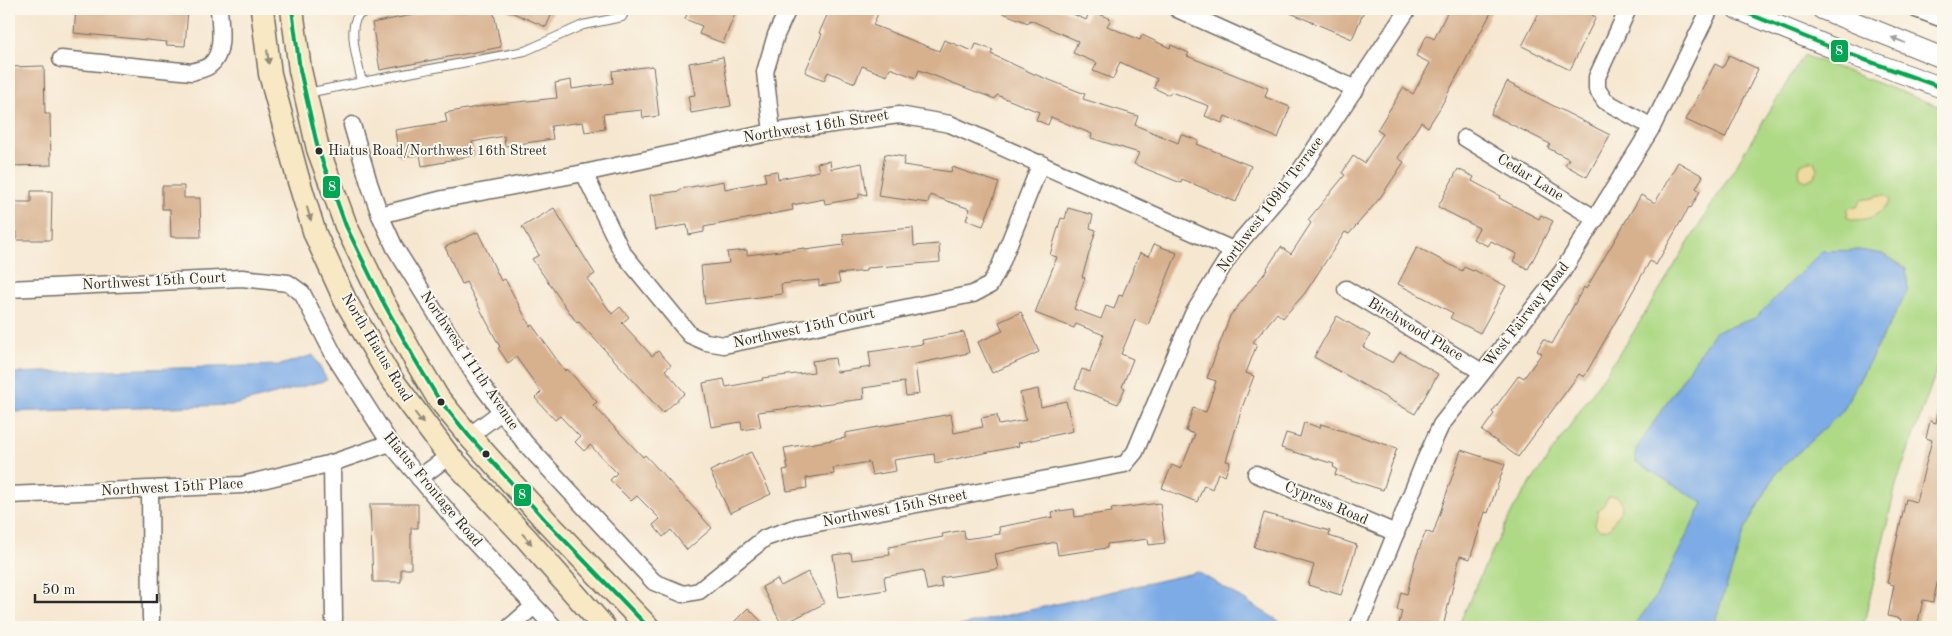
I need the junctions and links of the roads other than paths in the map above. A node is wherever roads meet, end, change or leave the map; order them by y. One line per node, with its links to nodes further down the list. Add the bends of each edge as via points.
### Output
1 (219, 9): 16 (street, via 218,55 210,65 192,72)
2 (262, 9): 37 (main road, North Hiatus Road, one-way to 37, via 270,74 315,234 346,300 390,377)
3 (292, 9): 20 (main road, North Hiatus Road)
4 (378, 9): 17 (lane, via 358,15 354,21 353,38)
5 (626, 9): 17 (lane, via 622,17 584,24 525,51)
6 (788, 9): 23 (street, via 776,35 766,72)
7 (1177, 9): 19 (street)
8 (1408, 9): 19 (street, Northwest 109th Terrace)
9 (1628, 9): 22 (street, via 1597,77 1597,89 1605,101)
10 (1710, 9): 22 (street, West Fairway Road)
11 (1737, 9): 18 (street)
12 (1822, 9): 15 (street, one-way to 12)
13 (1916, 9): 14 (street)
14 (1943, 19)
15 (1943, 58)
16 (61, 59)
17 (362, 82): 20 (lane)
18 (1943, 88)
19 (1356, 89): 29 (street, Northwest 109th Terrace, via 1298,174)
20 (305, 93): 35 (main road, North Hiatus Road, via 318,149 350,235 419,366 438,398)
21 (352, 125): 27 (street, Northwest 111th Avenue)
22 (1652, 127): 28 (street, West Fairway Road)
23 (772, 132): 25 (street, Northwest 16th Street, via 899,115 950,124); 26 (street, Northwest 16th Street)
24 (1465, 138): 28 (street, Cedar Lane)
25 (1041, 163): 26 (street, Northwest 15th Court, via 990,285 974,294 724,346 690,335 622,252); 29 (street, Northwest 16th Street)
26 (584, 172): 27 (street, Northwest 16th Street, via 443,199)
27 (380, 215): 34 (street, Northwest 111th Avenue, via 395,248)
28 (1596, 219): 33 (street, West Fairway Road, via 1562,272)
29 (1233, 250): 39 (street, Northwest 109th Terrace, via 1193,314 1135,452)
30 (297, 288): 31 (street, Northwest 15th Court, via 288,283 242,278); 36 (street, Hiatus Frontage Road, via 340,365)
31 (9, 289)
32 (1346, 289): 33 (street, Birchwood Place)
33 (1482, 372): 44 (street, West Fairway Road, via 1441,425)
34 (501, 412): 35 (street); 45 (street, Northwest 111th Avenue, via 525,444 654,582)
35 (469, 436): 37 (main road); 52 (main road, North Hiatus Road)
36 (390, 443): 38 (street, Northwest 15th Place); 41 (street, Hiatus Frontage Road)
37 (449, 456): 41 (street); 51 (main road, North Hiatus Road, one-way to 51)
38 (332, 463): 42 (street, Northwest 15th Place, via 242,485); 48 (street)
39 (1125, 464): 45 (street, Northwest 15th Street, via 797,527 765,538 699,591)
40 (1256, 474): 44 (street, Cypress Road)
41 (419, 478): 46 (street, Hiatus Frontage Road)
42 (150, 490): 43 (street, Northwest 15th Place); 47 (street)
43 (9, 495)
44 (1396, 533): 53 (street, West Fairway Road)
45 (682, 594)
46 (534, 606): 49 (street); 50 (street, Hiatus Frontage Road)
47 (151, 619)
48 (334, 620)
49 (510, 627)
50 (554, 627)
51 (604, 627)
52 (648, 627)
53 (1358, 627)

